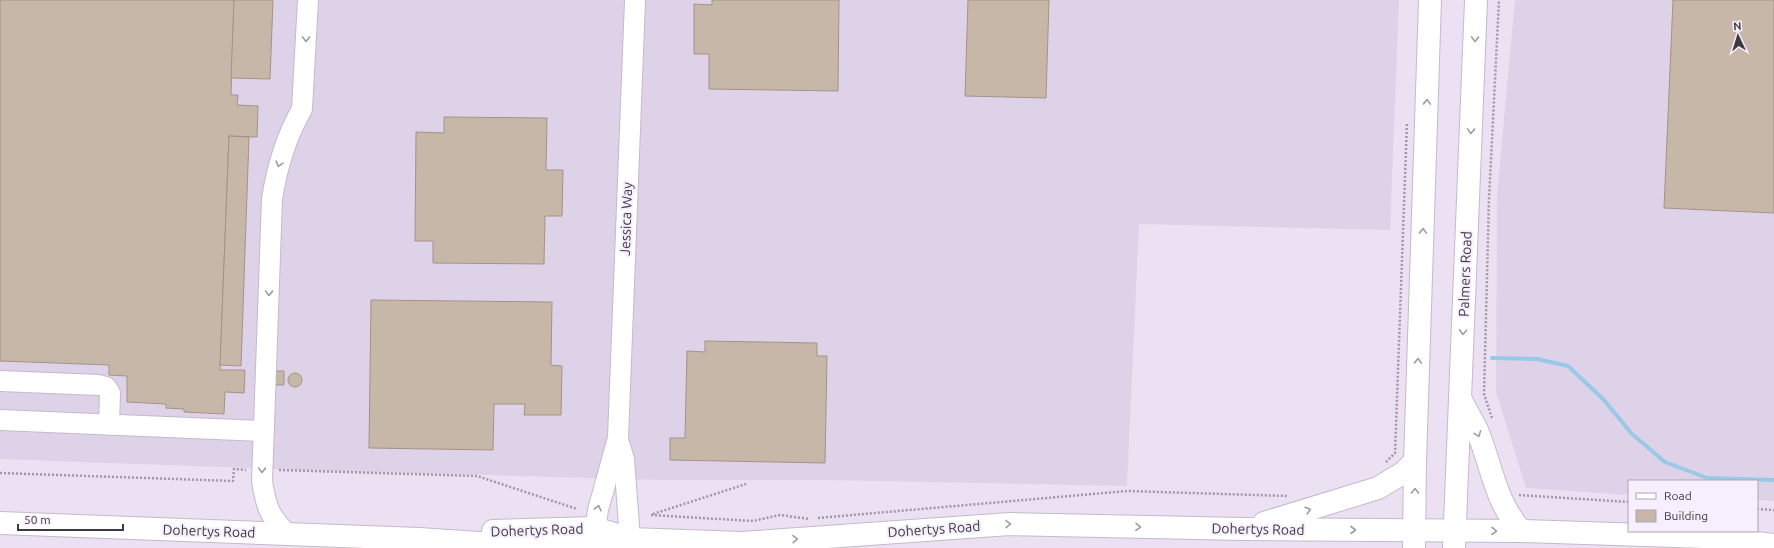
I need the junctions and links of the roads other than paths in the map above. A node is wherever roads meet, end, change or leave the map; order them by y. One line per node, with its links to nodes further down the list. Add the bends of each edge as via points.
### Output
1 (308, 0): 9 (street, one-way to 9, via 302,109 282,154 272,199)
2 (635, 0): 10 (street, Jessica Way)
3 (1430, 0): 11 (main road, one-way to 3)
4 (1476, 0): 6 (main road, Palmers Road, one-way to 6)
5 (0, 381): 8 (street, via 106,387 110,393)
6 (1460, 399): 14 (main road, one-way to 14, via 1477,430 1499,497 1511,520); 18 (main road, Palmers Road)
7 (0, 420): 8 (street)
8 (109, 425): 9 (street)
9 (264, 431): 15 (street, one-way to 15, via 264,497 272,518)
10 (618, 438): 19 (street, Jessica Way, one-way to 10); 20 (street, Jessica Way, via 624,459)
11 (1415, 461): 13 (main road, one-way to 11, via 1378,488 1403,473); 17 (main road, one-way to 11)
12 (0, 523): 15 (main road, Dohertys Road)
13 (1244, 529): 17 (main road, Dohertys Road, one-way to 17); 21 (main road, Dohertys Road, one-way to 13, via 1010,524)
14 (1521, 531): 18 (main road, Dohertys Road, one-way to 14); 22 (main road, Dohertys Road, via 1705,537)
15 (287, 534): 16 (main road, Dohertys Road)
16 (419, 539): 19 (main road, Dohertys Road, via 494,531); 23 (main road, Dohertys Road)
17 (1414, 539): 18 (main road, Dohertys Road)
18 (1454, 539)
19 (593, 541): 20 (main road, Dohertys Road); 23 (main road, Dohertys Road)
20 (629, 543): 21 (main road, Dohertys Road)
21 (742, 543): 24 (main road, Dohertys Road)
22 (1774, 545)
23 (528, 547)
24 (766, 548)

